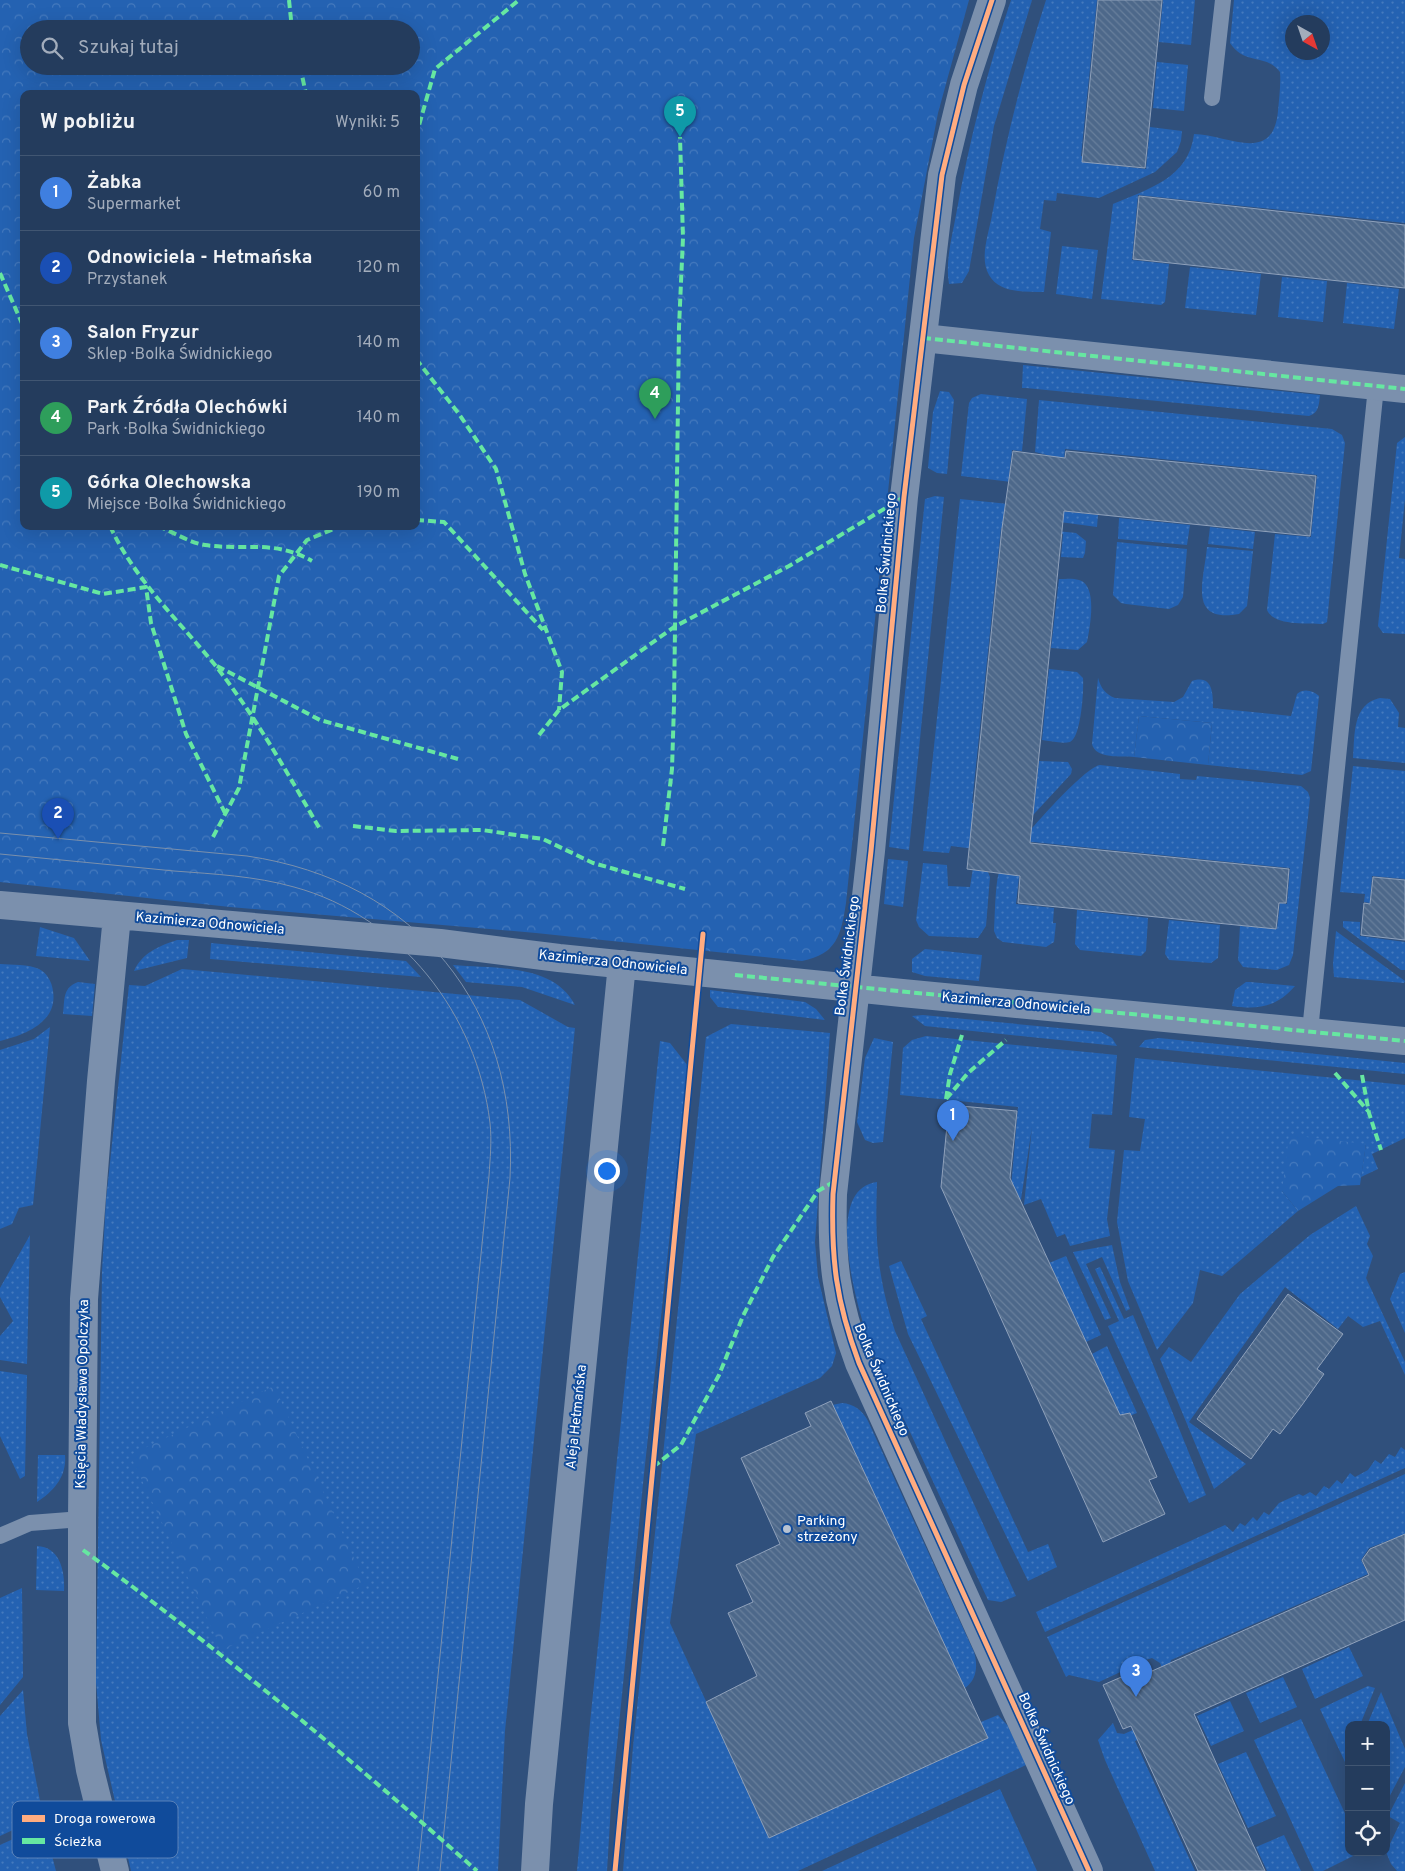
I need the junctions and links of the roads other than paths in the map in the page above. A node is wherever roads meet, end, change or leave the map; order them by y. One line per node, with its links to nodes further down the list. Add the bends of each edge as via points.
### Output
1 (992, 0): 4 (street, Bolka Świdnickiego, via 964,85 942,175)
2 (1223, 0): 3 (lane)
3 (1212, 98)
4 (924, 338): 5 (street); 10 (street, Bolka Świdnickiego, via 904,497)
5 (1376, 387): 6 (street); 11 (lane)
6 (1405, 389)
7 (0, 905): 8 (street, Kazimierza Odnowiciela)
8 (117, 916): 9 (street, Kazimierza Odnowiciela, via 440,943); 13 (street, Księcia Władysława Opolczyka, via 84,1299)
9 (622, 964): 10 (street, Kazimierza Odnowiciela); 18 (street, Aleja Hetmańska)
10 (856, 987): 11 (street, Kazimierza Odnowiciela); 19 (street, Bolka Świdnickiego, via 832,1227 836,1287 844,1318 859,1363)
11 (1310, 1031): 12 (street, Kazimierza Odnowiciela)
12 (1405, 1041)
13 (82, 1519): 14 (lane, via 30,1523); 15 (street, Księcia Władysława Opolczyka, via 82,1723)
14 (0, 1536)
15 (97, 1801)
16 (111, 1858): 17 (street, Księcia Władysława Opolczyka)
17 (114, 1871)
18 (535, 1871)
19 (1089, 1871)

